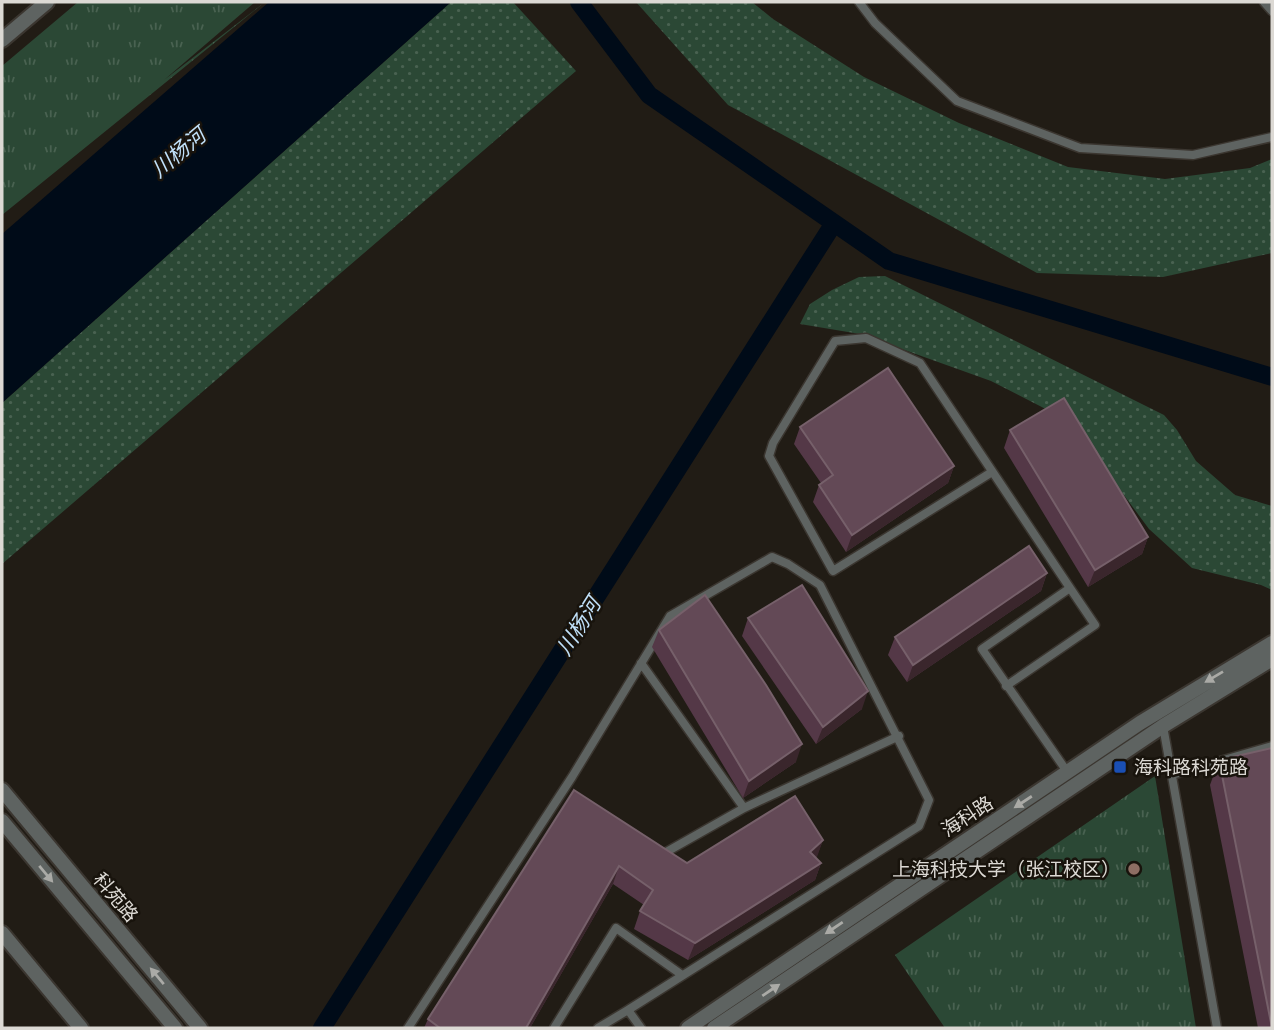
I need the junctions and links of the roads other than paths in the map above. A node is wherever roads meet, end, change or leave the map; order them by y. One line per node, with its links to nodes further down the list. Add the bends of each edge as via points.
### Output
1 (47, 2): 5 (street)
2 (859, 2): 6 (lane, via 957,101 1080,148 1193,155)
3 (1264, 2): 4 (lane)
4 (1272, 11)
5 (2, 40)
6 (1272, 137)
7 (992, 472): 7 (lane, via 920,363 866,338 835,341 769,456 833,571); 8 (lane)
8 (1069, 588): 12 (lane, via 982,649); 12 (lane, via 1095,625)
9 (1272, 643): 16 (street, 海科路, one-way to 16)
10 (1272, 659): 13 (street, 海科路)
11 (641, 663): 14 (lane, via 670,616 772,558 820,585); 19 (lane); 28 (lane)
12 (1006, 686): 16 (lane)
13 (1163, 726): 17 (lane); 33 (street, 海科路, one-way to 13)
14 (899, 736): 19 (lane); 23 (lane, via 929,800 919,826)
15 (1272, 746): 17 (lane)
16 (1068, 773): 32 (street, 海科路, one-way to 32)
17 (1172, 775): 34 (lane)
18 (2, 790): 27 (street, 科苑路, one-way to 18)
19 (744, 808): 21 (lane)
20 (2, 821): 26 (street, 科苑路, one-way to 26)
21 (661, 855)
22 (2, 933): 25 (street)
23 (682, 975): 24 (lane); 29 (lane, via 616,928)
24 (628, 1010): 30 (lane); 31 (lane)
25 (81, 1028)
26 (175, 1028)
27 (201, 1028)
28 (408, 1028)
29 (554, 1028)
30 (598, 1028)
31 (641, 1028)
32 (688, 1028)
33 (714, 1028)
34 (1217, 1028)

